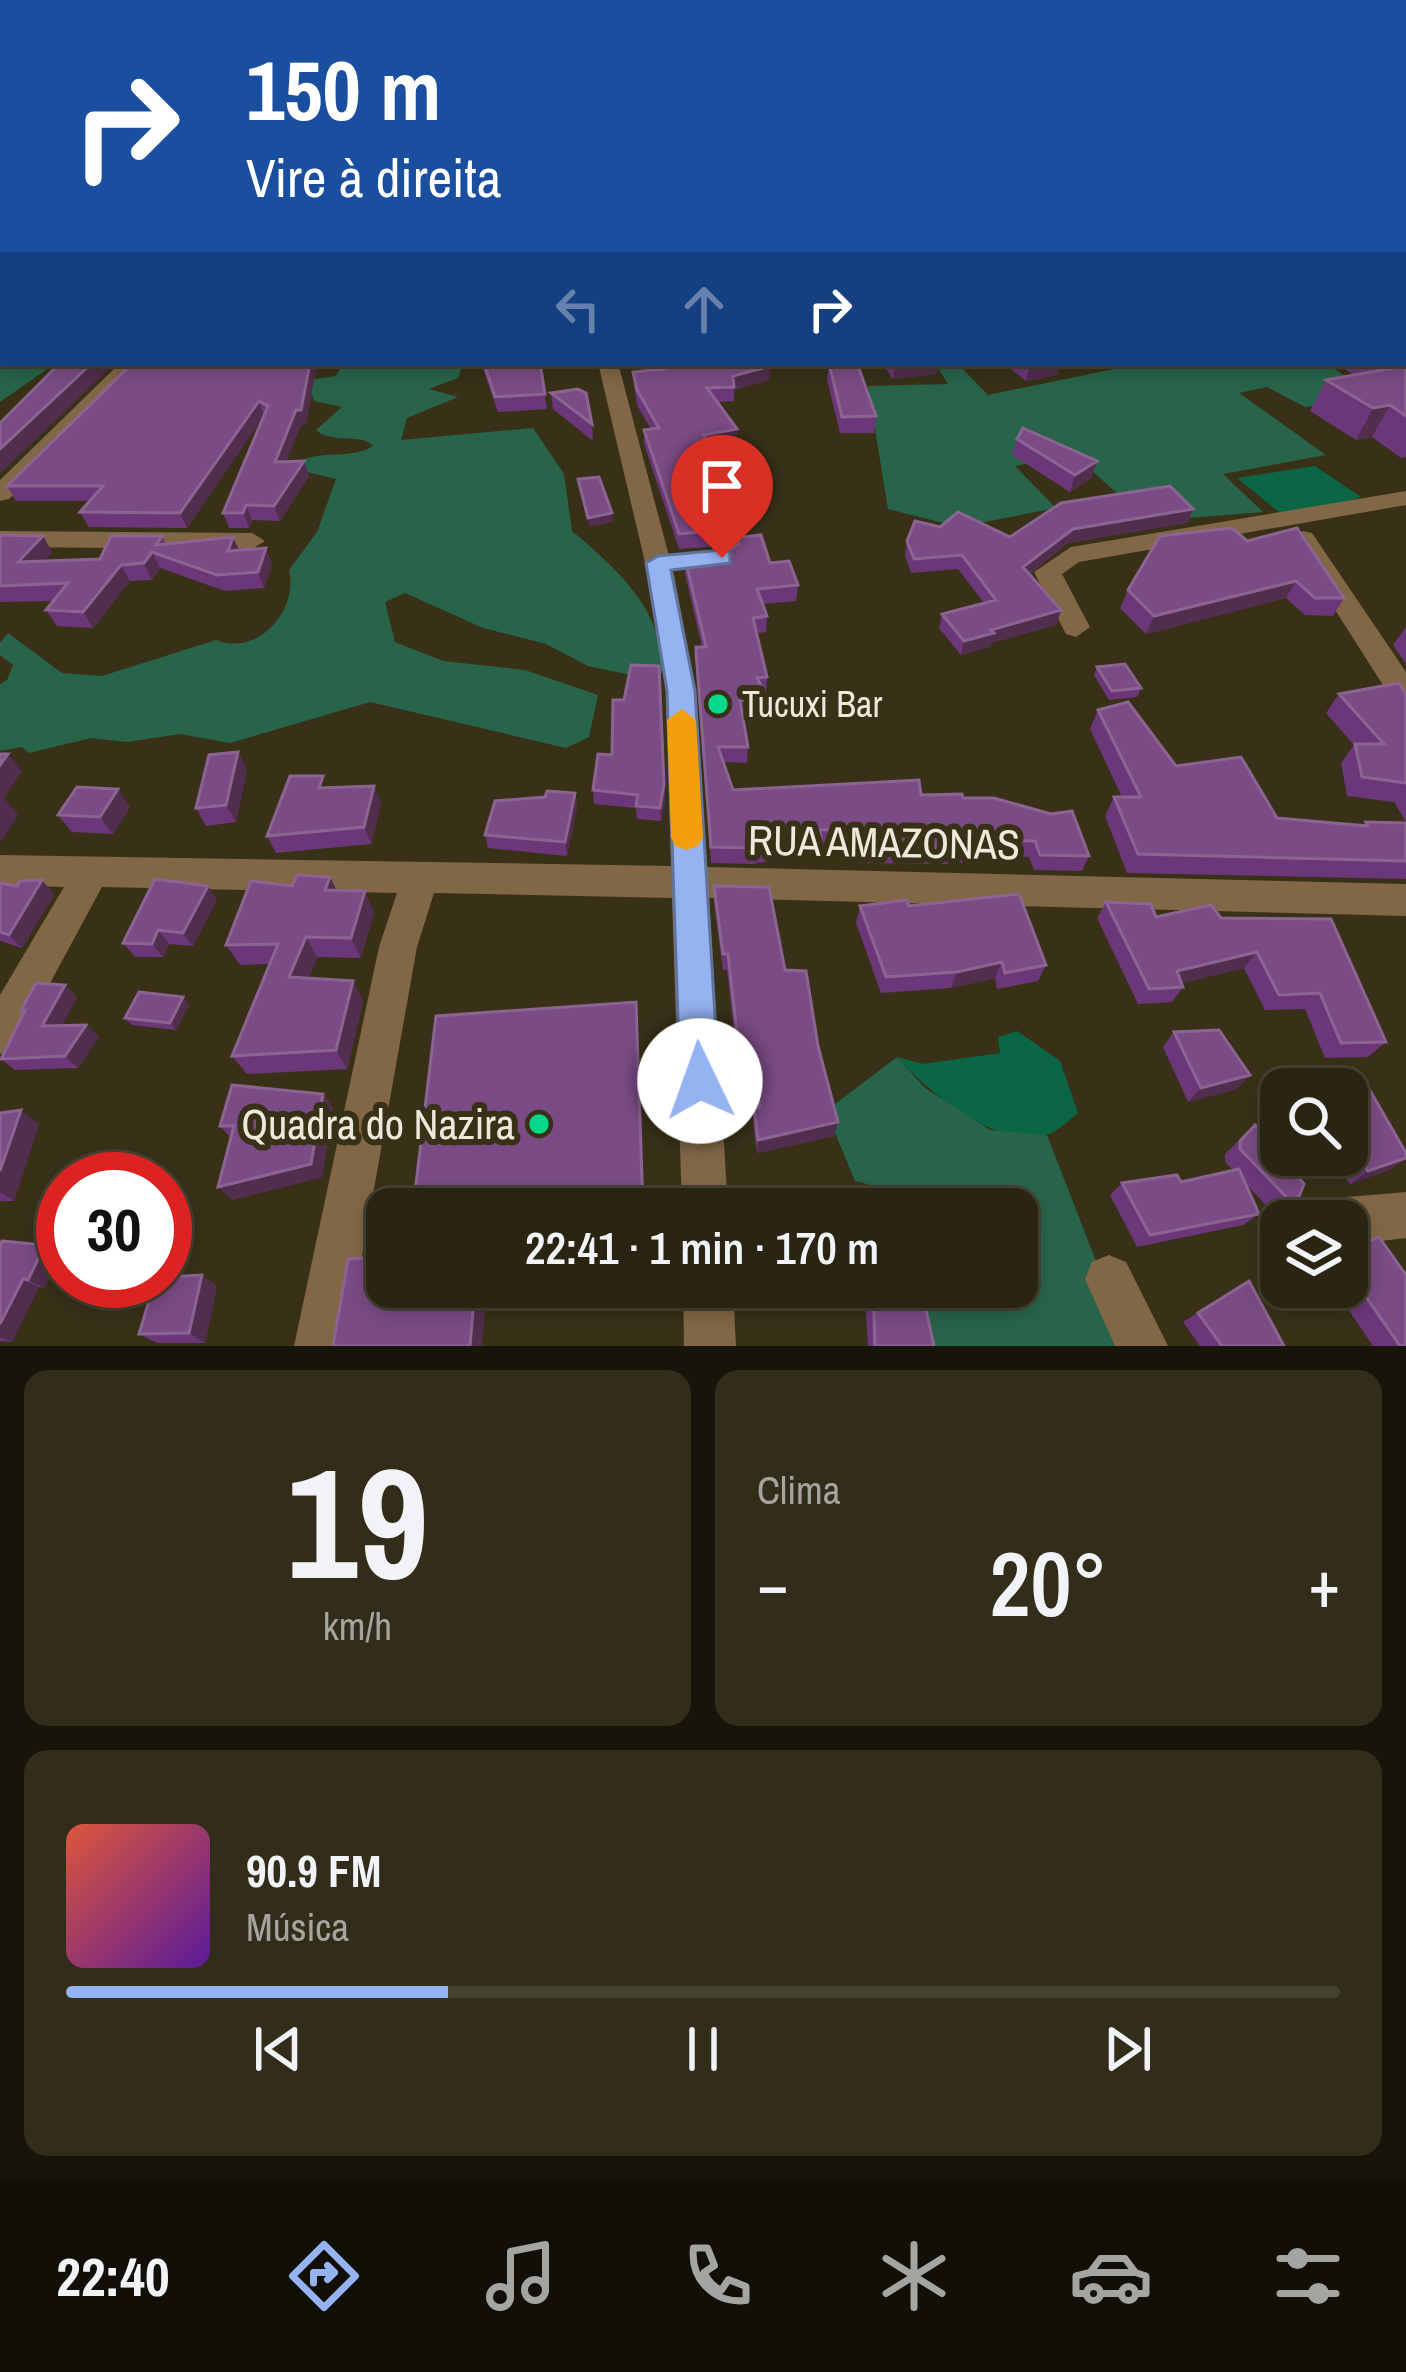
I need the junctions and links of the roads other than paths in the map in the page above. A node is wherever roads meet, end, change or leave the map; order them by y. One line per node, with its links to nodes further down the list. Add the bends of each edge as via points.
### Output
1 (130, 366): 3 (street)
2 (609, 366): 13 (street, via 669,562)
3 (0, 494)
4 (1406, 498): 5 (street)
5 (1289, 520): 8 (street, via 1071,555 1047,572); 9 (street)
6 (0, 539): 7 (street)
7 (252, 541)
8 (1076, 627)
9 (1406, 696)
10 (0, 870): 11 (street, RUA AMAZONAS)
11 (92, 871): 12 (street, RUA AMAZONAS); 15 (street)
12 (421, 876): 13 (street, RUA AMAZONAS); 21 (street, via 398,947)
13 (688, 884): 14 (street, RUA AMAZONAS); 16 (street)
14 (1406, 900)
15 (0, 1034)
16 (704, 1188)
17 (1406, 1215): 18 (street)
18 (1368, 1219)
19 (1108, 1279): 23 (street)
20 (709, 1308): 22 (street)
21 (320, 1346)
22 (710, 1346)
23 (1142, 1346)

